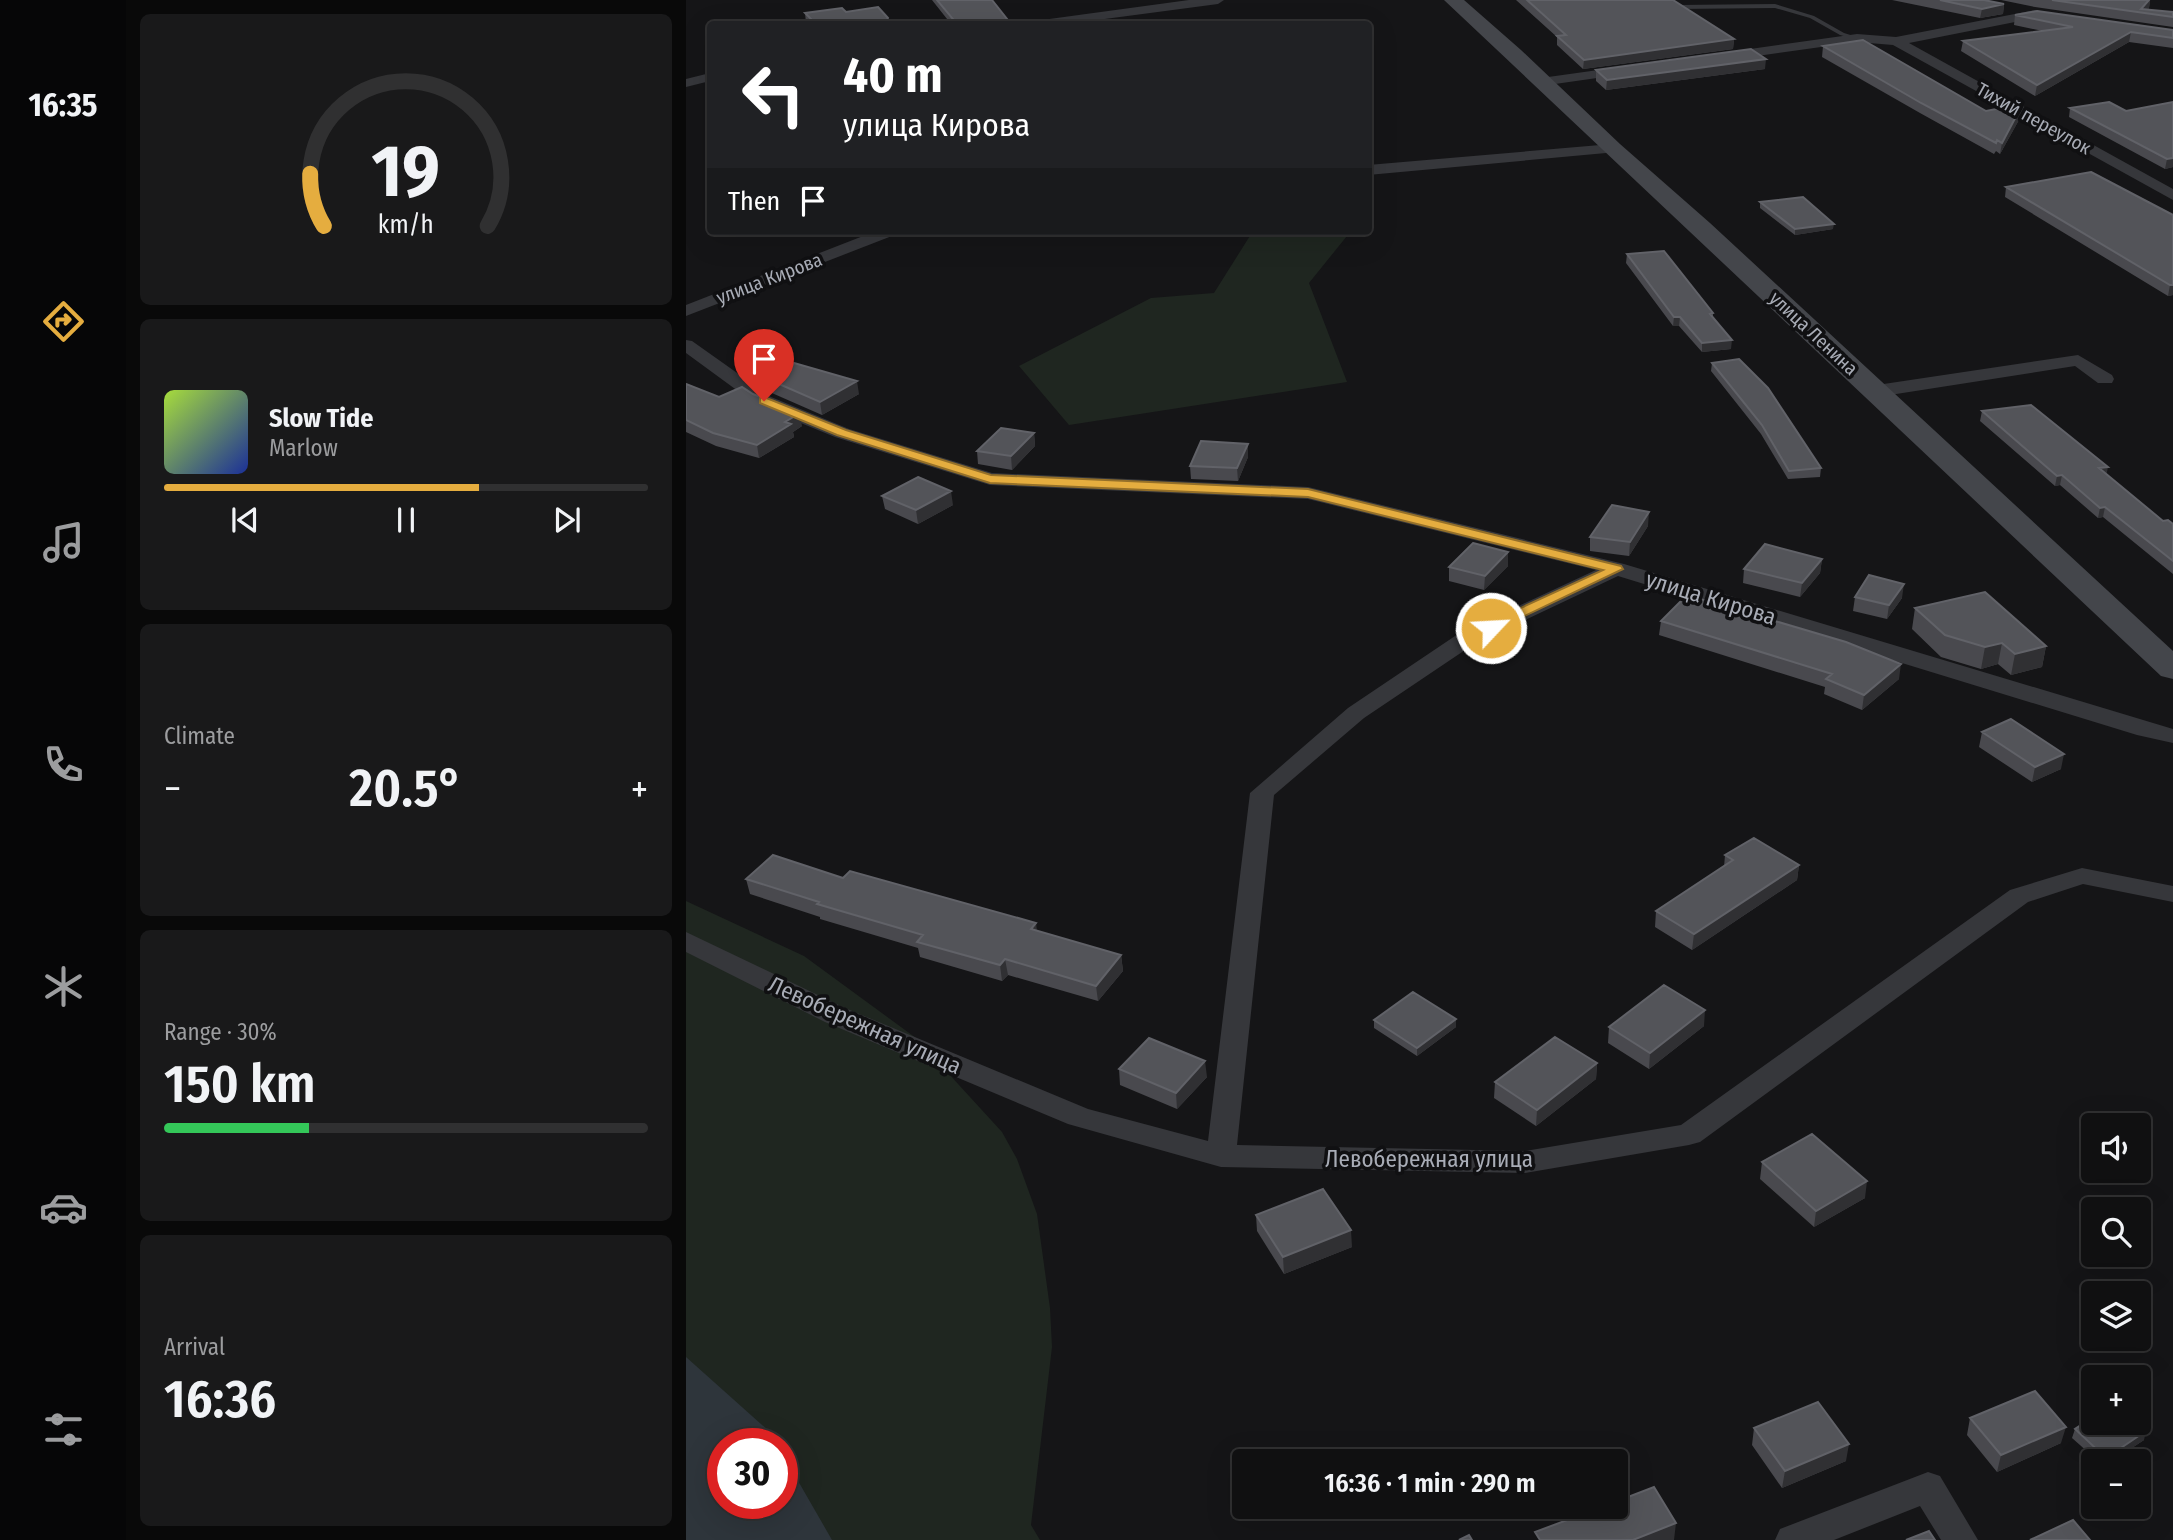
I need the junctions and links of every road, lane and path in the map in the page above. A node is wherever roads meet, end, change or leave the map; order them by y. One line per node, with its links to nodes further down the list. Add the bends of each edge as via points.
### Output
1 (1218, 0): 5 (street)
2 (1453, 0): 11 (main road, улица Ленина)
3 (1996, 6): 7 (street, via 2042,15)
4 (1678, 7): 6 (lane, via 1775,6)
5 (1064, 21)
6 (1857, 38): 7 (street); 8 (street)
7 (1896, 41): 15 (street, Тихий переулок)
8 (1710, 58)
9 (1644, 68): 11 (street)
10 (707, 79): 12 (street)
11 (1541, 82): 13 (main road, улица Ленина)
12 (686, 83)
13 (1612, 149): 14 (street); 20 (main road, улица Ленина)
14 (1372, 170)
15 (2173, 195)
16 (881, 235): 17 (street, улица Кирова)
17 (686, 311)
18 (686, 345): 21 (street, улица Кирова, via 764,401 842,433 990,479 1308,493)
19 (2105, 379): 20 (street, via 2078,360)
20 (1877, 391): 22 (main road, улица Ленина)
21 (1616, 569): 23 (street, улица Кирова); 26 (street, via 1466,639 1356,713 1262,793)
22 (2173, 670)
23 (2173, 736)
24 (2173, 894): 26 (street, Левобережная улица, via 2082,876 2019,896 1689,1134 1525,1162)
25 (686, 941): 26 (street, Левобережная улица, via 835,1016 1079,1117)
26 (1221, 1156)
27 (1793, 1540): 28 (street, via 1928,1487)
28 (1960, 1540)

